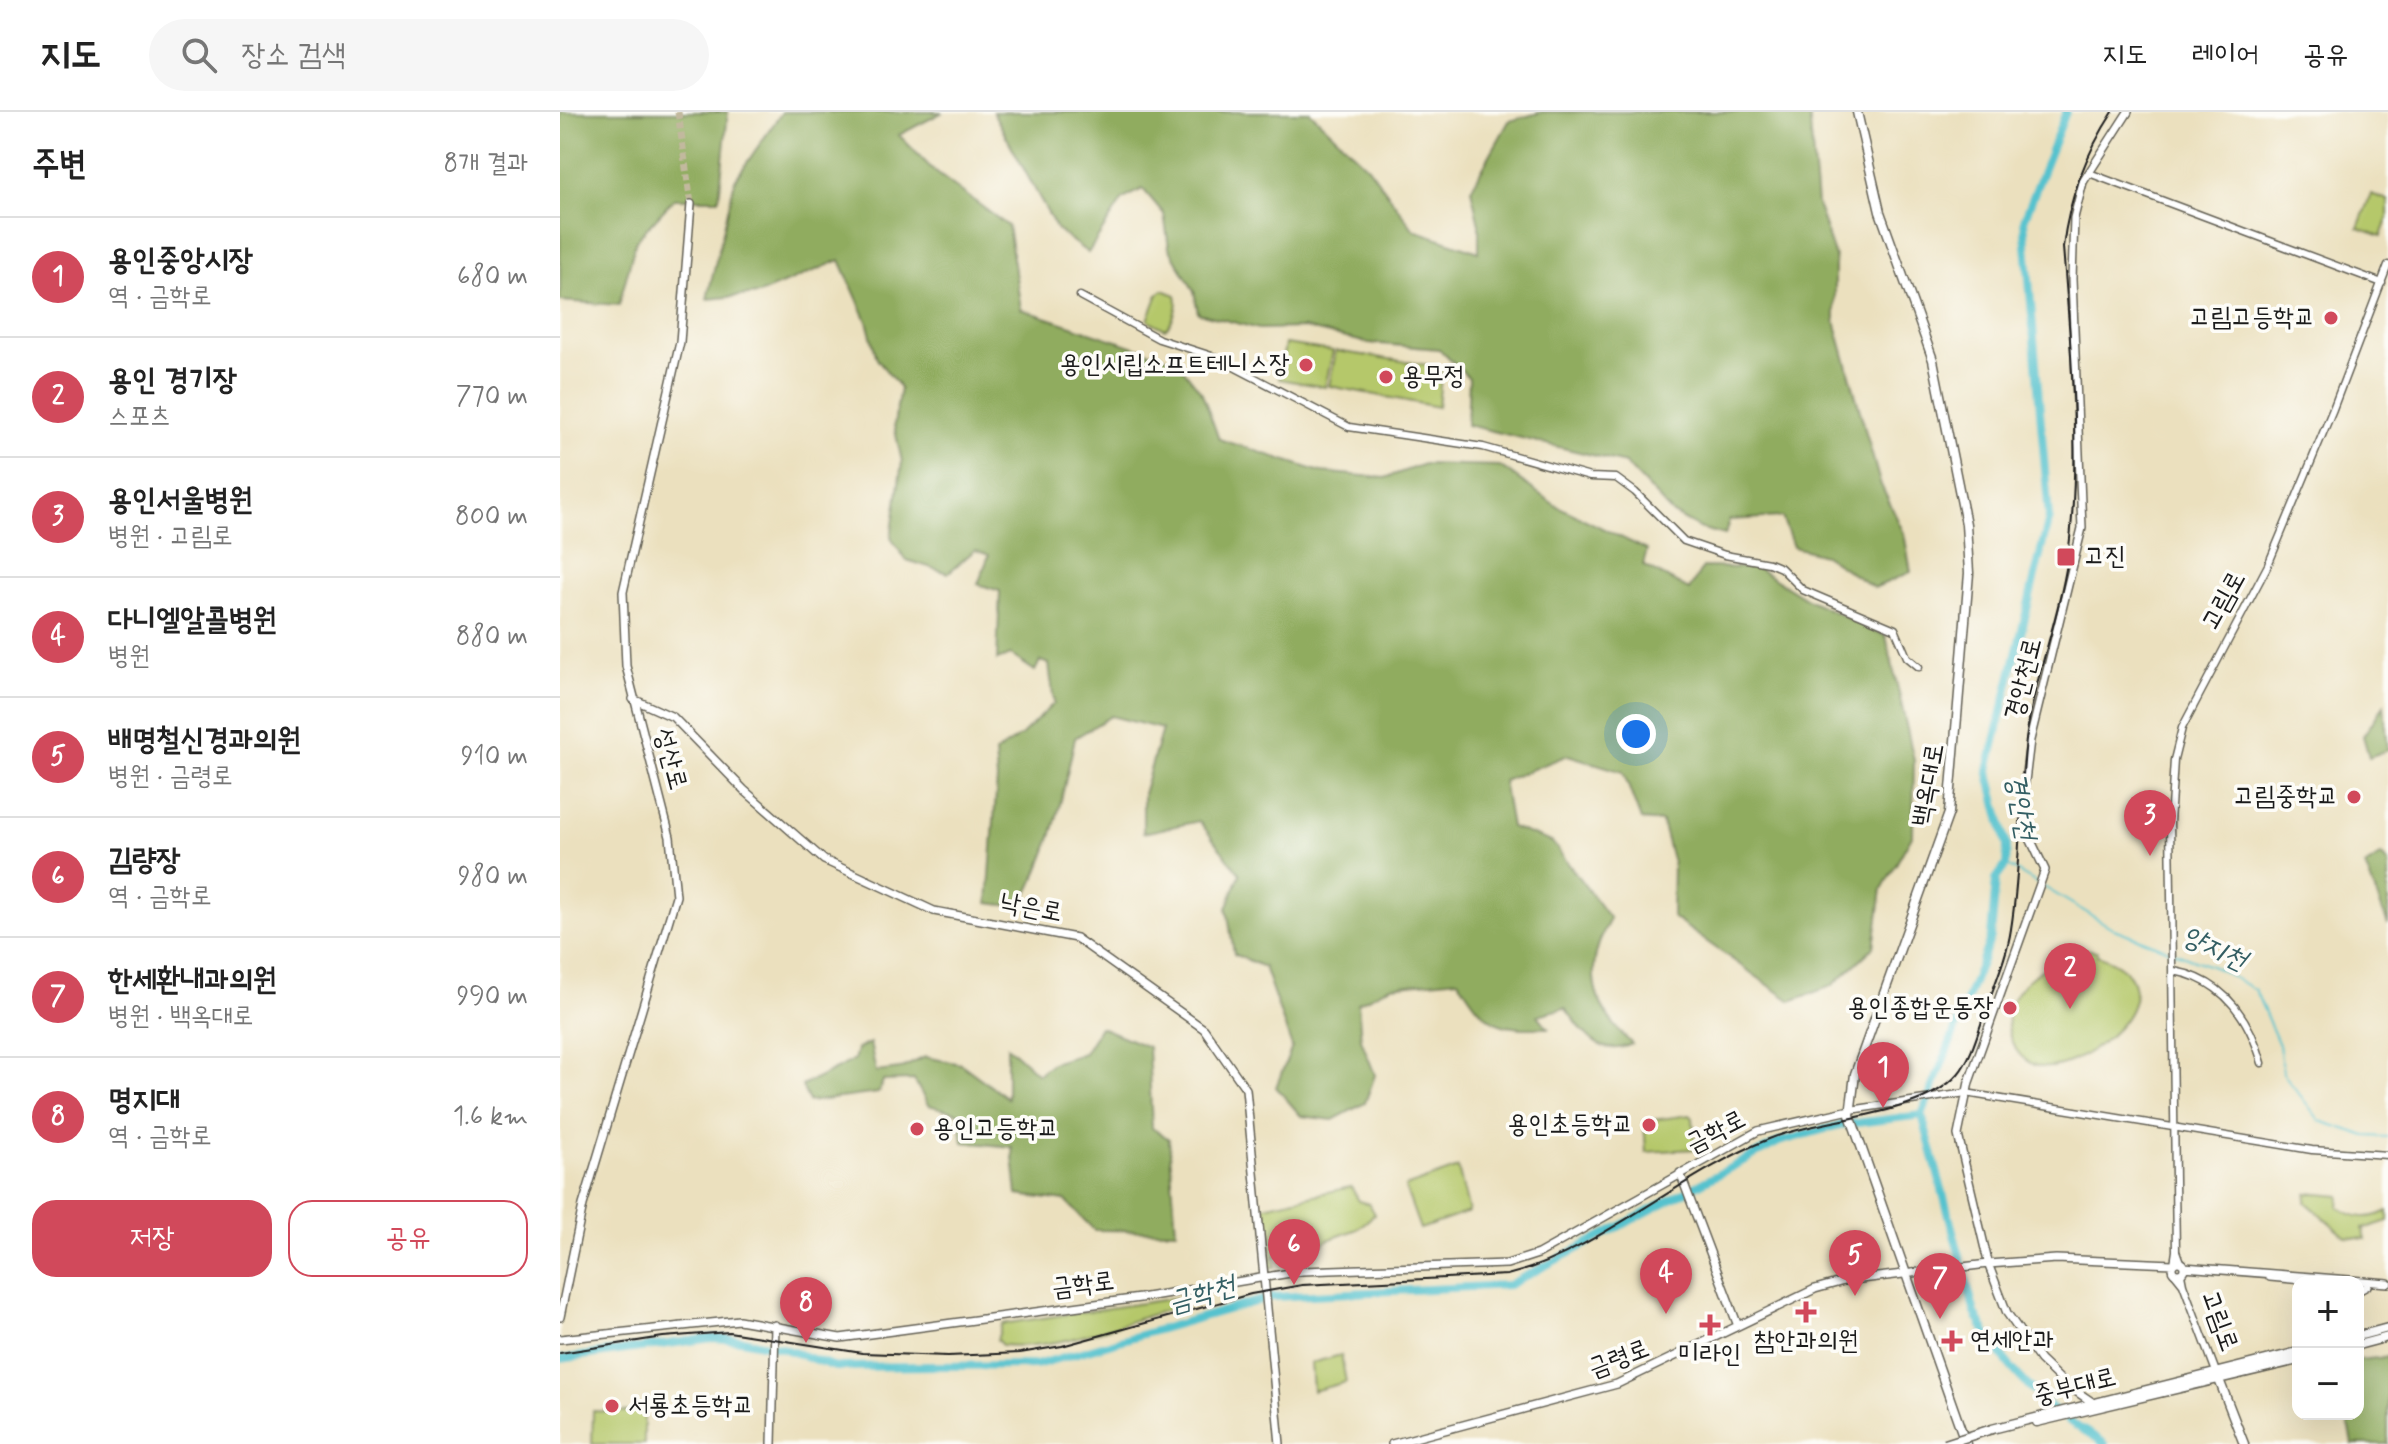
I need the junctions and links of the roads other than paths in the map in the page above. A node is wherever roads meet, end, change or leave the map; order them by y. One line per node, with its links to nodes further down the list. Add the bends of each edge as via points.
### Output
1 (1857, 112): 16 (main road, 백옥대로, via 1880,212 1933,360 1966,524 1969,573 1949,813 1855,1074)
2 (2128, 112): 3 (main road, 경안천로)
3 (2089, 173): 6 (street); 15 (main road, 경안천로, via 2079,196 2072,251 2082,528 2033,727 2023,798 2025,828 2045,870)
4 (691, 204): 9 (main road, 성산로, via 680,342 623,592)
5 (2388, 265): 6 (street, 고림로)
6 (2382, 283): 13 (street, 고림로, via 2268,565 2182,728 2170,823)
7 (1080, 296): 8 (street, via 1159,339 1215,357 1349,427 1483,447 1590,477 1616,478 1684,541 1781,568 1803,590 1895,629 1907,657)
8 (1919, 667)
9 (629, 682): 10 (main road, 성산로); 11 (main road)
10 (633, 699): 11 (main road, 낙은로); 12 (main road, 성산로)
11 (652, 704): 12 (main road); 23 (main road, 낙은로, via 685,728 744,790 824,860 934,911 1076,938 1204,1029 1246,1089)
12 (638, 719): 27 (main road, 성산로, via 670,837 676,896 585,1198)
13 (2174, 971): 14 (street, via 2202,978 2222,992 2248,1021); 17 (street, 고림로)
14 (2262, 1063)
15 (1962, 1094): 16 (street, 금학로); 17 (street); 20 (main road, 경안천로, via 1959,1144)
16 (1850, 1113): 19 (main road, 금학로, via 1758,1131); 22 (main road, 백옥대로)
17 (2175, 1126): 18 (street, via 2312,1150); 21 (street, 고림로)
18 (2388, 1155)
19 (1680, 1174): 23 (main road, 금학로, via 1560,1242 1507,1264 1338,1268); 28 (main road)
20 (1985, 1264): 21 (main road, via 2056,1259); 22 (main road, 금령로); 38 (main road, 경안천로, via 2030,1348)
21 (2177, 1268): 24 (main road); 25 (main road); 37 (street, 고림로)
22 (1904, 1274): 28 (main road, 금령로, via 1815,1289); 45 (main road, 백옥대로)
23 (1264, 1277): 29 (main road, 금학로, via 840,1338); 41 (main road, 낙은로)
24 (2292, 1279)
25 (2388, 1285): 26 (main road)
26 (2364, 1287)
27 (560, 1317)
28 (1738, 1326): 42 (main road, 금령로, via 1617,1384)
29 (775, 1328): 33 (main road, 금학로, via 717,1320); 40 (main road)
30 (2388, 1328): 31 (main road)
31 (2364, 1334)
32 (2388, 1337): 34 (main road)
33 (560, 1339)
34 (2364, 1343)
35 (2292, 1354): 37 (main road)
36 (2292, 1361): 37 (main road)
37 (2218, 1376): 38 (main road, 중부대로); 46 (main road)
38 (2091, 1405): 39 (main road, 중부대로)
39 (1992, 1431): 43 (main road, 중부대로, bridge); 44 (main road, 중부대로, bridge)
40 (772, 1444)
41 (1280, 1444)
42 (1392, 1444)
43 (1945, 1444)
44 (1959, 1444)
45 (1966, 1444)
46 (2244, 1444)

